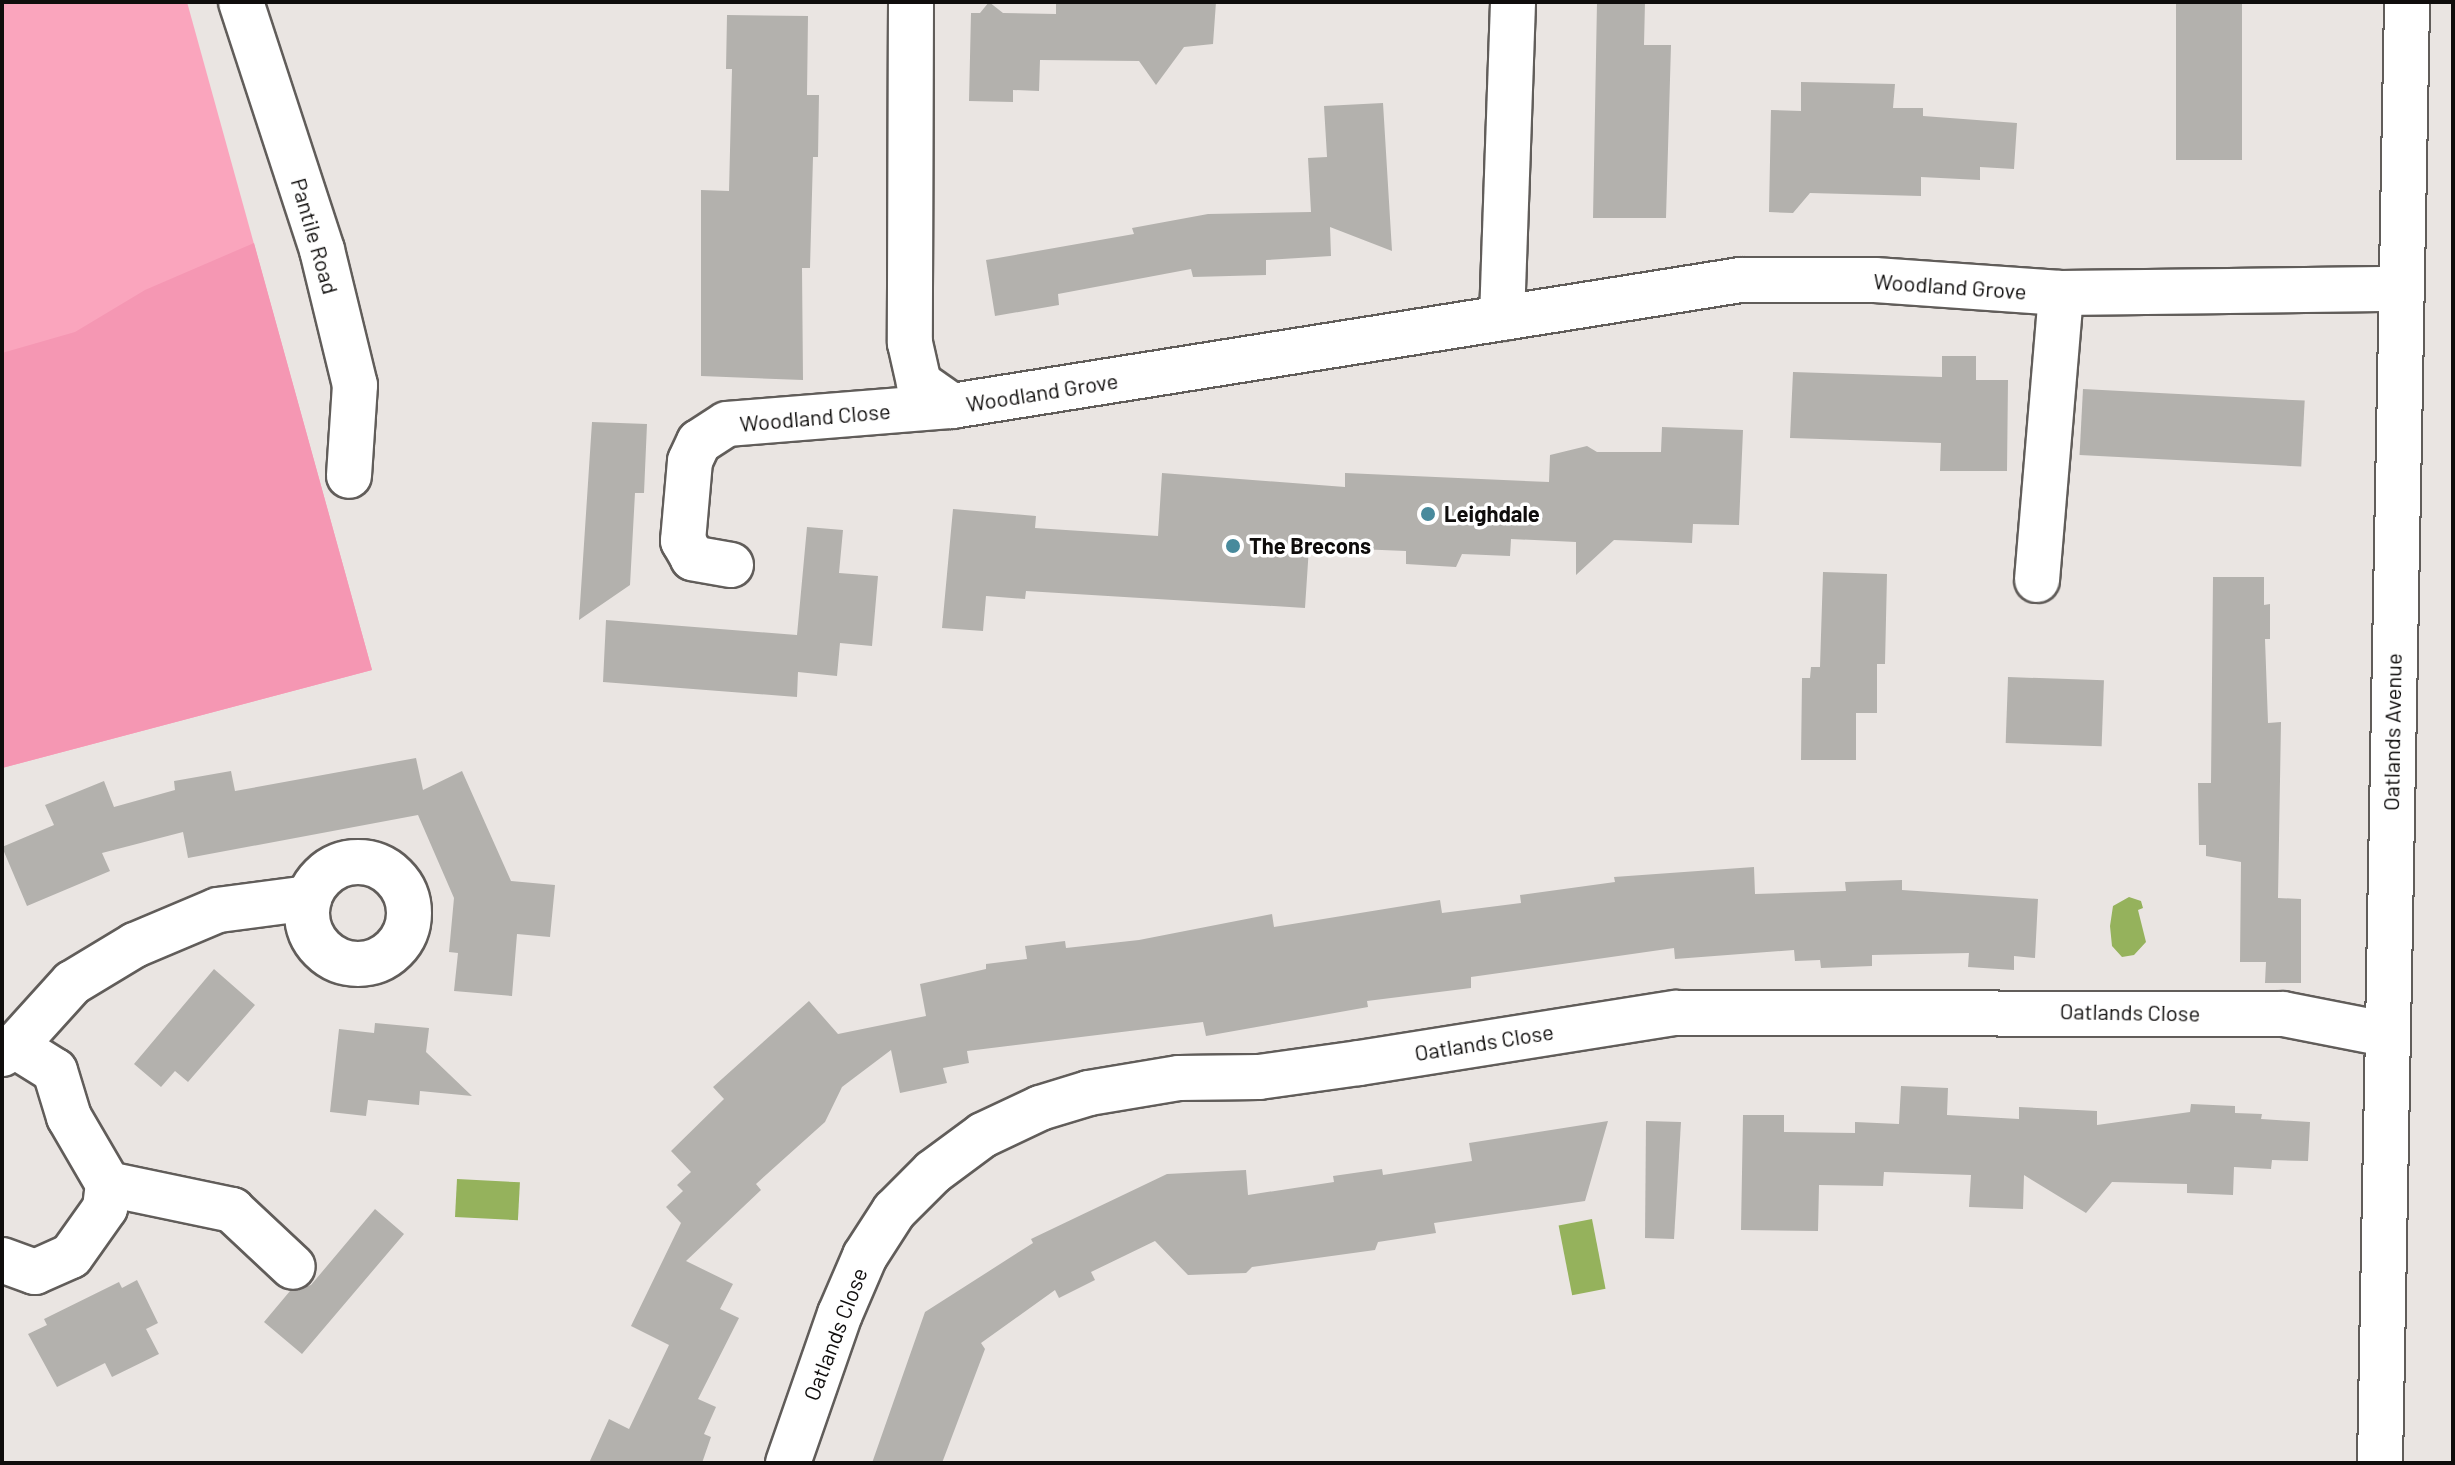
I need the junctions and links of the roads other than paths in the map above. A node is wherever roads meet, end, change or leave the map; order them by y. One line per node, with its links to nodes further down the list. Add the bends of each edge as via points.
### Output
1 (241, 2): 9 (street, Pantile Road, via 322,250 355,385)
2 (911, 2): 8 (street, Woodland Grove, via 910,343 919,383)
3 (1513, 2): 7 (street)
4 (2407, 2): 5 (street, Oatlands Avenue)
5 (2401, 289): 6 (street, Woodland Grove); 13 (street, Oatlands Avenue)
6 (2061, 293): 7 (street, Woodland Grove, via 1875,280 1740,280); 11 (street)
7 (1502, 318): 8 (street, Woodland Grove)
8 (952, 406): 10 (street, Woodland Close, via 727,424 699,442 690,461 683,541 693,558)
9 (349, 476)
10 (731, 565)
11 (2037, 580)
12 (309, 898): 14 (street, via 218,910 135,945 72,983)
13 (2385, 1034): 18 (street, Oatlands Close, via 2283,1014 1676,1013 1259,1077 1179,1078 1089,1093 1040,1108 983,1135 933,1172 894,1211 865,1256 840,1314); 19 (street, Oatlands Avenue)
14 (9, 1050): 15 (street, via 55,1071 69,1117)
15 (108, 1184): 16 (street, via 105,1208 71,1256 35,1272); 17 (street, via 232,1210)
16 (2, 1260)
17 (293, 1267)
18 (788, 1463)
19 (2380, 1463)

